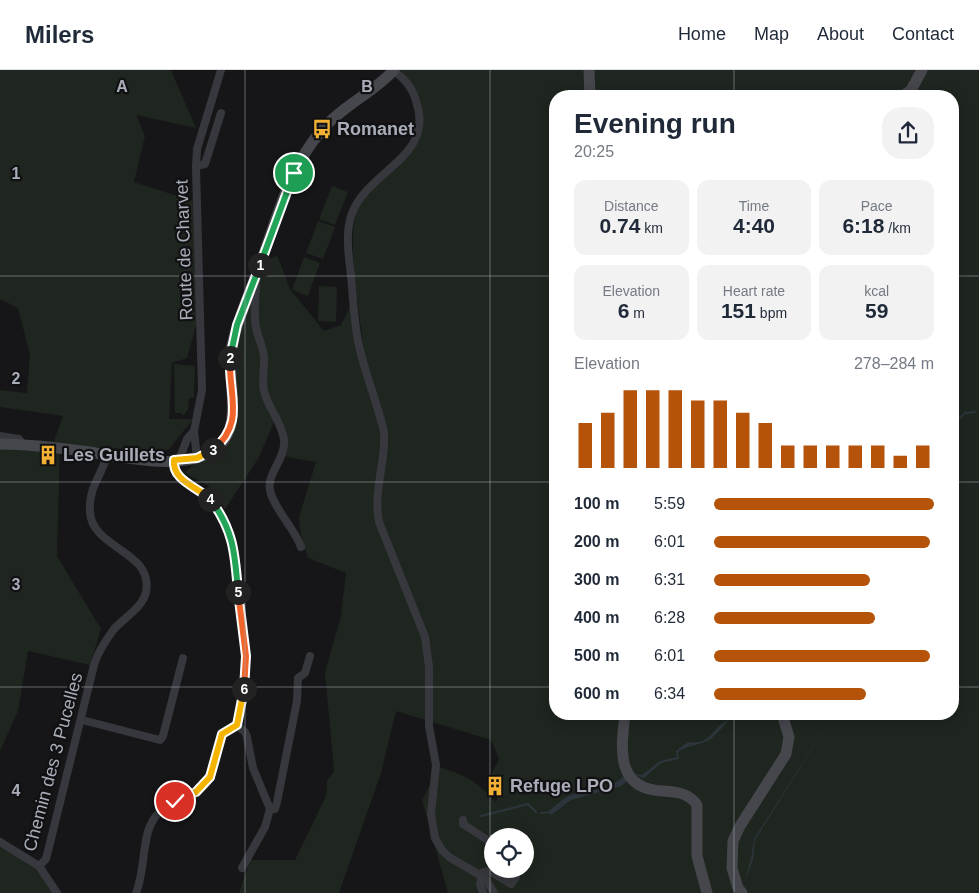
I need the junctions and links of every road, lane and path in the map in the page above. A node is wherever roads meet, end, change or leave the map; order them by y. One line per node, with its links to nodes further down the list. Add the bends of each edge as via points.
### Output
1 (221, 70): 8 (street, Route de Charvet, via 197,149)
2 (589, 70): 5 (main road)
3 (922, 70): 6 (main road)
4 (394, 71): 9 (main road, via 328,124 300,161); 31 (street, via 416,99 419,132 406,154 363,193 352,214 347,242 358,341 384,432 376,506 379,522 425,637 429,667 429,726 436,765 431,814 435,838 449,857)
5 (590, 90)
6 (911, 90)
7 (221, 113): 8 (street, via 205,164)
8 (196, 166): 10 (street, Route de Charvet, via 202,390)
9 (256, 274): 15 (main road, via 231,348 234,410 230,426 219,445); 17 (street, via 256,327 264,354 262,376 265,393 284,442 283,455 272,475 271,493)
10 (194, 431): 15 (street, Route de Charvet); 16 (street, Route de Charvet)
11 (0, 436): 13 (street, via 18,439)
12 (0, 444): 13 (main road)
13 (23, 444): 14 (main road)
14 (107, 455): 16 (main road); 20 (street, Chemin des 3 Pucelles, via 90,496 91,521 99,534 141,567 146,575 146,588 144,598 99,650)
15 (197, 458): 16 (main road)
16 (176, 460): 23 (street, via 173,468 176,474 211,500 232,538 246,656 246,678)
17 (301, 547)
18 (310, 656): 24 (street, via 305,673 298,678 297,701 277,802 275,809)
19 (183, 658): 20 (street, via 160,740)
20 (82, 720): 28 (street, Chemin des 3 Pucelles, via 46,859)
21 (625, 720): 38 (main road, via 622,756 630,777 648,789 685,794 698,806 697,856)
22 (784, 720): 39 (main road, via 789,737 786,754 733,841 732,868)
23 (237, 725): 24 (street, via 247,737 253,768); 35 (street, via 222,734 212,774 205,785 164,806 152,822)
24 (270, 809): 29 (street, via 265,827)
25 (463, 820): 26 (street, via 463,824)
26 (484, 838)
27 (0, 842): 28 (street)
28 (39, 866): 34 (street)
29 (242, 868)
30 (484, 872): 31 (street)
31 (482, 877): 36 (street); 37 (street)
32 (501, 878): 33 (street, via 511,884)
33 (516, 878)
34 (57, 893)
35 (136, 893)
36 (483, 893)
37 (494, 893)
38 (707, 893)
39 (742, 893)

